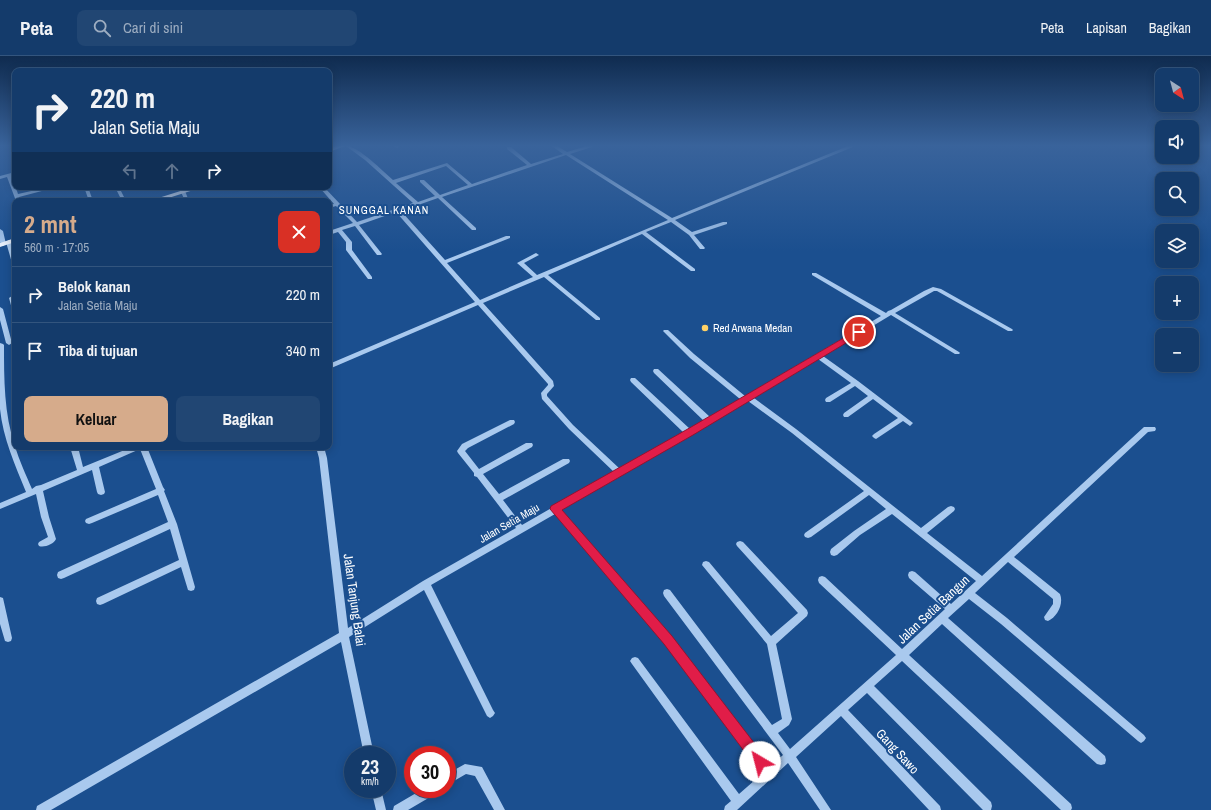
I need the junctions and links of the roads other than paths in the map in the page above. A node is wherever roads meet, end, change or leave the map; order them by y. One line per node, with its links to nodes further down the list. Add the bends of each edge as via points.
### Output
1 (422, 181): 11 (street)
2 (467, 181): 7 (street)
3 (486, 181): 7 (street)
4 (610, 181): 21 (street)
5 (766, 181): 21 (street)
6 (393, 182): 17 (street)
7 (472, 186): 11 (street)
8 (46, 190): 12 (street)
9 (187, 190): 13 (main road)
10 (324, 190): 15 (street)
11 (439, 197): 17 (street); 25 (street)
12 (20, 198)
13 (162, 198)
14 (332, 198): 16 (street)
15 (332, 198)
16 (338, 204): 18 (street); 24 (street)
17 (417, 204): 19 (street)
18 (332, 206)
19 (398, 211): 20 (street); 37 (street)
20 (377, 217): 22 (street); 24 (street)
21 (672, 220): 29 (street); 30 (street)
22 (382, 222)
23 (725, 223): 30 (street)
24 (356, 224): 27 (street); 34 (street)
25 (474, 228)
26 (0, 230): 32 (street)
27 (339, 230): 28 (street); 41 (street, via 349,242 349,250)
28 (332, 232)
29 (642, 232): 38 (street); 40 (street)
30 (691, 234): 33 (street)
31 (508, 237): 37 (street)
32 (7, 243): 36 (street)
33 (702, 248)
34 (379, 254)
35 (536, 255): 42 (street, via 520,262)
36 (12, 256)
37 (444, 262): 43 (street)
38 (694, 270)
39 (814, 274): 45 (street)
40 (545, 275): 42 (street); 46 (street)
41 (370, 278)
42 (538, 278): 43 (street)
43 (479, 303): 53 (street); 78 (street, via 551,383 543,394 544,397 571,427)
44 (0, 309): 49 (street)
45 (888, 314): 47 (street, Jalan Setia Maju, via 936,289); 51 (street); 52 (street, Jalan Setia Maju)
46 (598, 319)
47 (1010, 330)
48 (666, 331): 58 (street, via 692,356)
49 (12, 342): 50 (street)
50 (1, 346): 68 (street, via 0,378 5,421)
51 (957, 353)
52 (818, 356): 56 (street); 58 (street, Jalan Setia Maju)
53 (332, 366)
54 (656, 371): 62 (street)
55 (633, 380): 66 (street)
56 (856, 383): 57 (street); 59 (street)
57 (873, 396): 60 (street); 61 (street)
58 (746, 398): 62 (street, Jalan Setia Maju); 82 (street, via 794,431)
59 (828, 400)
60 (846, 415)
61 (903, 418): 64 (street); 67 (street)
62 (709, 421): 66 (street, Jalan Setia Maju)
63 (512, 422): 79 (street, via 462,448 461,453)
64 (910, 423)
65 (1153, 429): 98 (street, Jalan Setia Bangun, via 1146,429)
66 (689, 433): 78 (street, Jalan Setia Maju)
67 (876, 436)
68 (12, 444)
69 (529, 445): 79 (street)
70 (14, 450): 83 (street)
71 (75, 450): 77 (street)
72 (124, 450): 76 (street)
73 (144, 450): 81 (street)
74 (321, 450): 115 (street, Jalan Tanjung Balai)
75 (566, 462): 85 (street)
76 (95, 466): 77 (street); 84 (street)
77 (81, 472): 80 (street)
78 (620, 473): 87 (street, Jalan Setia Maju)
79 (478, 474): 85 (street)
80 (39, 488): 83 (street); 95 (street, via 52,539)
81 (161, 490): 90 (street); 91 (street)
82 (869, 491): 88 (street); 94 (street)
83 (30, 492): 86 (street)
84 (101, 492)
85 (498, 499): 92 (street)
86 (0, 506)
87 (555, 509): 92 (street, Jalan Setia Maju); 129 (street, via 668,640)
88 (893, 509): 93 (street); 97 (street)
89 (951, 509): 93 (street)
90 (89, 521)
91 (173, 524): 99 (street); 102 (street)
92 (521, 529): 105 (street, Jalan Setia Maju)
93 (922, 532): 104 (street)
94 (808, 535)
95 (42, 544)
96 (740, 544): 117 (street, via 804,614)
97 (834, 552)
98 (1008, 557): 104 (street, Jalan Setia Bangun); 113 (street, via 1057,597 1058,605)
99 (182, 562): 106 (street); 110 (street)
100 (706, 565): 117 (street)
101 (912, 575): 111 (street)
102 (61, 576)
103 (822, 580): 118 (street)
104 (982, 581): 108 (street, Jalan Setia Bangun)
105 (426, 584): 115 (street, Jalan Setia Maju); 122 (street)
106 (190, 587)
107 (666, 594): 123 (street)
108 (969, 594): 111 (street, Jalan Setia Bangun); 124 (street)
109 (0, 601): 112 (street)
110 (100, 601)
111 (952, 609): 114 (street, Jalan Setia Bangun)
112 (1, 616): 116 (street)
113 (1048, 617)
114 (942, 618): 118 (street, Jalan Setia Bangun); 127 (street)
115 (344, 635): 125 (street, Jalan Tanjung Balai); 134 (street, Jalan Setia Maju)
116 (8, 638)
117 (771, 642): 123 (street, via 787,719)
118 (903, 654): 120 (street, Jalan Setia Bangun); 135 (street)
119 (635, 661): 132 (street)
120 (867, 686): 121 (street, Jalan Setia Bangun); 133 (street)
121 (841, 709): 126 (street, Jalan Setia Bangun); 142 (street, Gang Sawo)
122 (490, 713)
123 (771, 732): 126 (street)
124 (1141, 738)
125 (367, 746)
126 (790, 757): 129 (street, Jalan Setia Bangun); 141 (street)
127 (1101, 760)
128 (456, 774): 139 (street, via 465,769 478,771)
129 (770, 774): 132 (street, Jalan Setia Bangun)
130 (378, 798): 137 (street)
131 (418, 798): 138 (street)
132 (738, 802): 140 (street, Jalan Setia Bangun)
133 (987, 806)
134 (52, 807): 136 (street, Jalan Setia Maju)
135 (1067, 808)
136 (41, 810)
137 (381, 810)
138 (398, 810)
139 (500, 810)
140 (729, 810)
141 (826, 810)
142 (936, 810)

